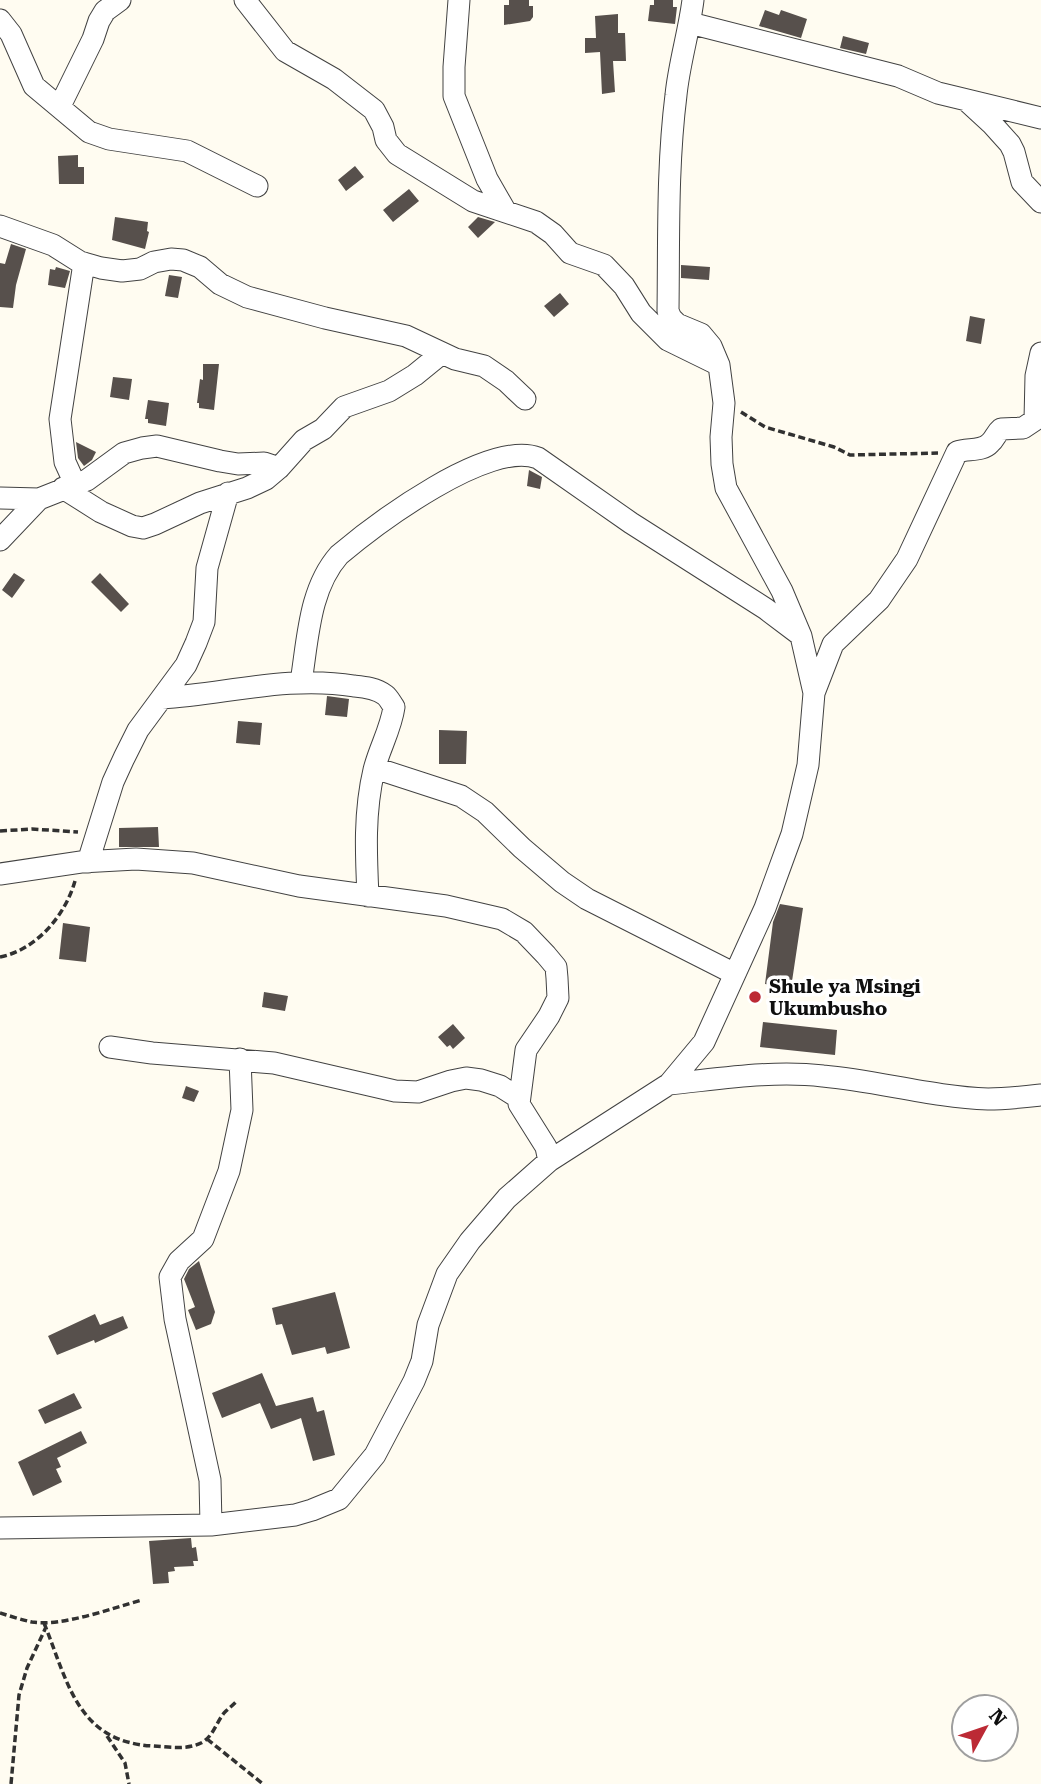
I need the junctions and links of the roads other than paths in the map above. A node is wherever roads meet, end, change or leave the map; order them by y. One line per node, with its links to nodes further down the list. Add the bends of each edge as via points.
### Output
1 (120, 0): 8 (street, via 99,21)
2 (245, 0): 12 (street, via 285,51 334,79 374,110 397,154 458,194)
3 (459, 0): 12 (street, via 454,96 487,179)
4 (693, 0): 6 (street)
5 (0, 20): 8 (street, via 30,79)
6 (690, 23): 7 (street, via 910,79); 17 (street, via 671,136 668,311 677,324 701,334)
7 (965, 100): 9 (street); 11 (street, via 1010,144 1022,181)
8 (60, 106): 10 (street, via 99,137 187,151)
9 (1041, 118)
10 (257, 186)
11 (1041, 202)
12 (506, 212): 17 (street, via 536,222 570,253 604,265 668,340)
13 (0, 226): 14 (street, via 53,245)
14 (84, 264): 15 (street, via 122,271 183,260 247,297 407,336); 20 (street, via 60,419)
15 (442, 353): 18 (street, via 492,370); 19 (street, via 389,391 344,407)
16 (1041, 353): 27 (street, via 1035,420 1023,428 1000,429 984,448 957,452 907,559 878,600 832,644)
17 (719, 365): 25 (street, via 726,488)
18 (525, 399)
19 (279, 468): 20 (street, via 220,461 158,446 124,453 87,480); 21 (street, via 258,483)
20 (69, 486): 21 (street, via 115,519 143,528); 23 (street)
21 (228, 494): 28 (street, via 207,568 204,622 186,665)
22 (0, 498): 23 (street)
23 (39, 499): 24 (street)
24 (0, 540)
25 (801, 636): 26 (street, via 538,458 515,454 495,458 437,486 329,565 318,586); 27 (street)
26 (301, 682): 28 (street); 29 (street, via 368,688 390,699 393,713)
27 (814, 693): 33 (street, via 808,765 792,834)
28 (162, 698): 30 (street, via 124,758)
29 (375, 768): 32 (street, via 367,811); 33 (street, via 461,796 485,811 522,848 587,899)
30 (84, 862): 31 (street); 32 (street, via 193,863)
31 (0, 874)
32 (368, 896): 38 (street, via 502,919 547,954 556,967 558,998 526,1050)
33 (735, 974): 36 (street, via 704,1042)
34 (110, 1047): 35 (street)
35 (240, 1059): 38 (street, via 307,1069 395,1091 418,1092 466,1078 481,1080); 40 (street, via 242,1110 229,1171 203,1239 179,1261 170,1277 210,1480)
36 (669, 1084): 37 (street, via 742,1076 820,1075 986,1099); 39 (street)
37 (1041, 1095)
38 (519, 1098): 39 (street)
39 (549, 1161): 40 (street, via 507,1198 447,1274 414,1381 375,1455 338,1499 295,1515)
40 (211, 1525): 41 (street)
41 (0, 1528)

